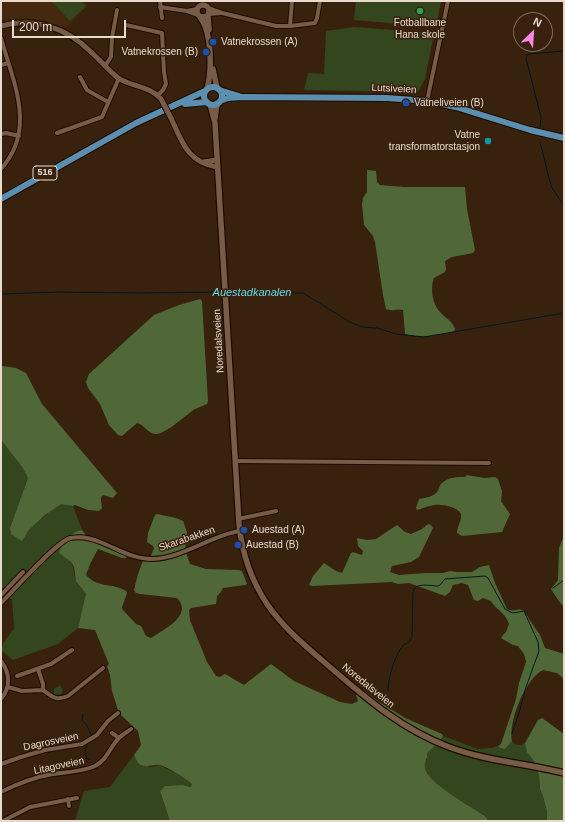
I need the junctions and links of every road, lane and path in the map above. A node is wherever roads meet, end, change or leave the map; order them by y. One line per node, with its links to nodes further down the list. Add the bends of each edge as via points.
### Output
1 (160, 1): 7 (street)
2 (292, 1): 16 (street)
3 (320, 1): 16 (street, via 315,23)
4 (448, 1): 27 (street)
5 (206, 5): 6 (main road); 10 (street); 11 (main road)
6 (198, 6): 9 (street); 12 (main road)
7 (160, 7): 9 (street); 13 (street)
8 (118, 10): 20 (street, via 111,57)
9 (187, 11): 12 (street)
10 (222, 13): 11 (street); 16 (street, via 272,25)
11 (209, 15): 12 (main road, via 204,18); 23 (main road, via 213,68)
12 (199, 16): 24 (main road, via 204,22 207,34 210,68)
13 (162, 18)
14 (126, 25): 25 (street, via 162,33 166,84)
15 (1, 26): 20 (street, via 32,23 56,28 78,40)
16 (290, 26)
17 (1, 38): 18 (street)
18 (8, 63): 19 (street); 35 (street, via 20,106)
19 (1, 65)
20 (105, 66): 22 (street)
21 (80, 77): 28 (street, via 87,90)
22 (119, 78): 25 (street); 28 (street)
23 (218, 89): 24 (main road, 516, via 212,87); 26 (main road, Lutsiveien / 516); 29 (main road, via 222,95)
24 (206, 90): 30 (main road, via 204,96); 31 (main road, 516)
25 (160, 97): 38 (street, bridge, via 189,154)
26 (242, 97): 27 (main road, Lutsiveien / 516, via 372,97); 29 (main road, Lutsiveien / 516)
27 (427, 101): 36 (main road, Lutsiveien / 516)
28 (108, 102): 33 (street, via 102,117)
29 (218, 102): 30 (main road, 516); 32 (main road, Noredalsveien)
30 (209, 103): 31 (main road, 516); 32 (main road, Noredalsveien)
31 (173, 106): 41 (main road, 516, via 136,123)
32 (214, 123): 37 (main road, Noredalsveien)
33 (57, 133)
34 (1, 134): 35 (street)
35 (19, 136): 40 (street, via 14,150)
36 (564, 138)
37 (216, 160): 38 (street); 39 (main road, Noredalsveien)
38 (202, 162): 39 (street, via 207,166)
39 (217, 167): 42 (main road, Noredalsveien)
40 (1, 169)
41 (1, 199)
42 (235, 461): 43 (street); 45 (main road, Noredalsveien)
43 (489, 463)
44 (276, 511): 45 (street)
45 (238, 519): 46 (main road, Noredalsveien)
46 (239, 531): 49 (street, Skarabakken, via 176,554 152,559 133,556 90,539 70,538 57,546); 63 (main road, Noredalsveien, via 253,578 275,614 299,640 386,713 421,734 459,751 491,760)
47 (23, 572): 48 (street)
48 (1, 595)
49 (1, 603)
50 (72, 650): 52 (street, via 57,661)
51 (1, 661): 55 (street, via 8,676)
52 (38, 668): 54 (street); 56 (street)
53 (103, 668): 56 (street, via 63,698 57,699)
54 (17, 676)
55 (8, 687): 56 (street, via 22,691); 57 (street)
56 (43, 690)
57 (1, 700)
58 (118, 714): 62 (street, Dagrosveien, via 97,735 82,744 45,750)
59 (131, 729): 61 (street, Litagoveien)
60 (112, 733): 61 (street)
61 (118, 738): 64 (street, Litagoveien, via 106,758 95,766 35,778)
62 (1, 764)
63 (564, 772)
64 (1, 792)
65 (77, 798): 66 (street)
66 (68, 799): 67 (street); 68 (street, via 30,807)
67 (69, 806)
68 (3, 821)

